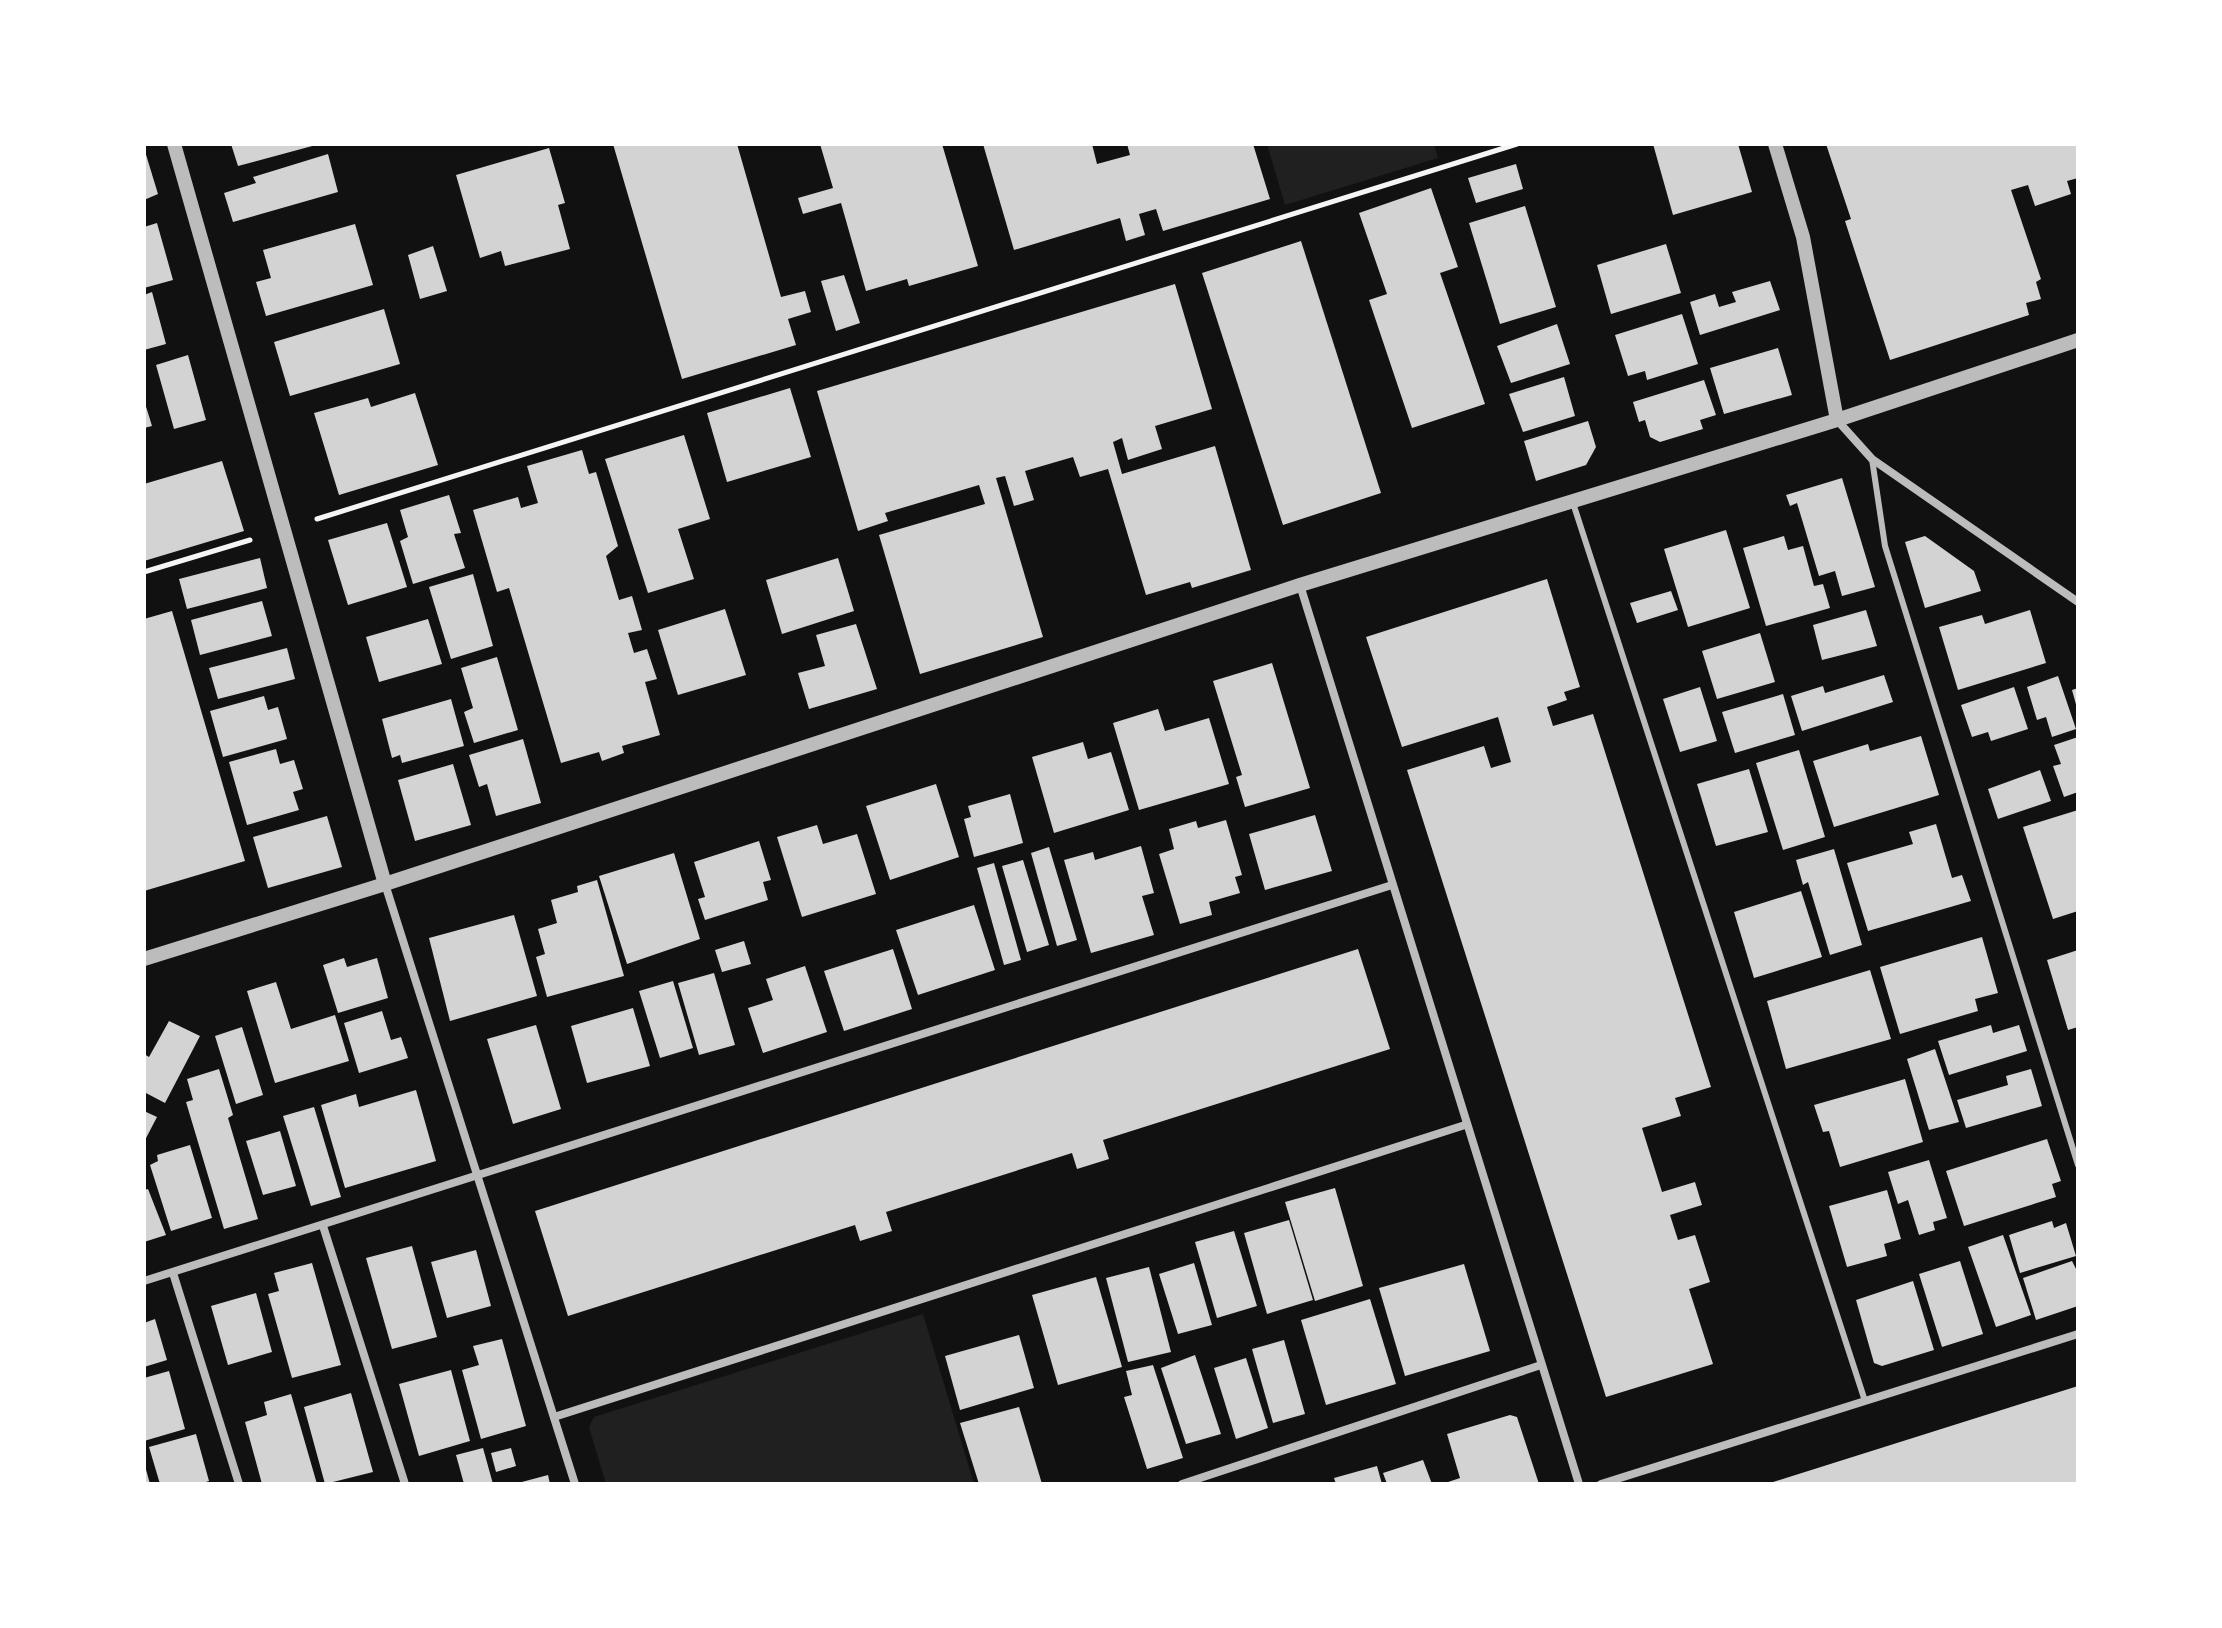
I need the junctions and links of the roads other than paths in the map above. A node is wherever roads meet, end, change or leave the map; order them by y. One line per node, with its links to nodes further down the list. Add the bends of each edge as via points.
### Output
1 (174, 144): 9 (street)
2 (1775, 144): 4 (street, via 1803,237)
3 (2078, 340): 4 (street)
4 (1837, 420): 5 (street); 6 (street)
5 (1872, 459): 8 (street); 13 (lane, via 1885,546)
6 (1572, 501): 7 (street); 20 (lane)
7 (1300, 585): 9 (street); 10 (street)
8 (2078, 602)
9 (385, 884): 11 (street); 14 (street)
10 (1392, 885): 12 (street); 14 (street)
11 (144, 959)
12 (1465, 1125): 19 (street); 21 (street)
13 (2078, 1165)
14 (478, 1177): 15 (street); 21 (street)
15 (323, 1226): 16 (street); 23 (street)
16 (173, 1273): 17 (street); 22 (street)
17 (144, 1281)
18 (2078, 1334): 20 (street)
19 (1541, 1365): 25 (street); 26 (street)
20 (1865, 1401): 27 (street)
21 (554, 1417): 24 (street)
22 (239, 1484)
23 (405, 1484)
24 (575, 1484)
25 (1182, 1484)
26 (1579, 1484)
27 (1601, 1484)

